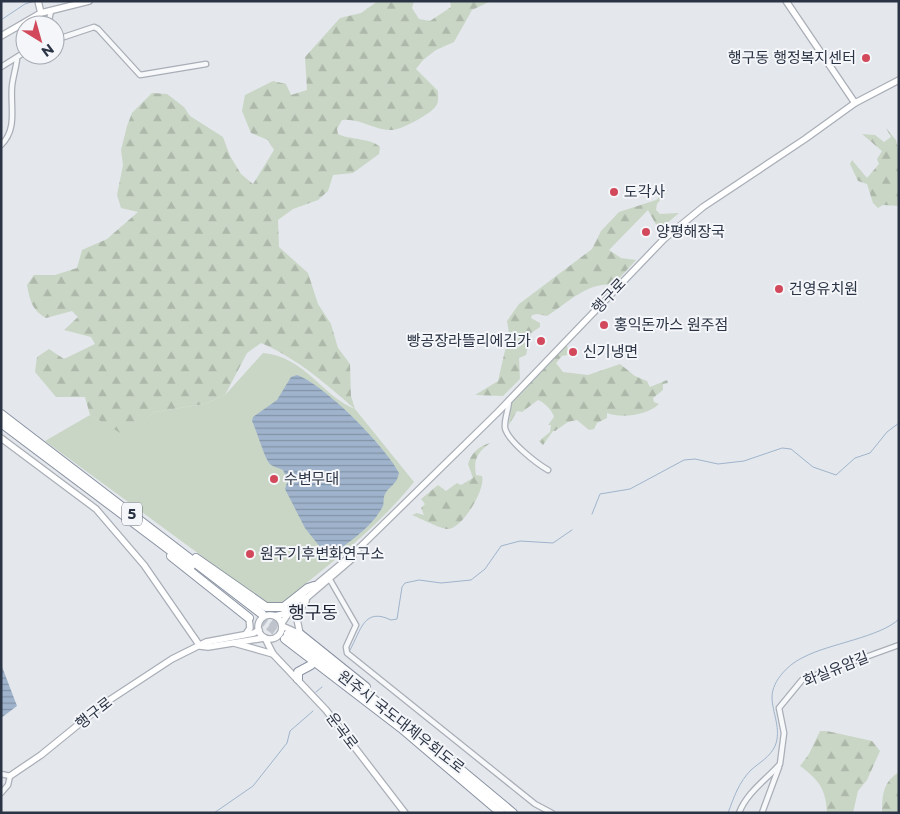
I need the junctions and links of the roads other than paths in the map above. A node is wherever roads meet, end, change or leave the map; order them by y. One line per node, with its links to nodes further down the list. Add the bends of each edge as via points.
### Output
1 (89, 1): 4 (street)
2 (786, 1): 14 (street)
3 (38, 4): 5 (street)
4 (51, 11): 5 (street); 6 (street)
5 (41, 13): 7 (street)
6 (50, 15)
7 (1, 36)
8 (65, 37): 10 (street, via 94,27 98,29 140,75)
9 (15, 60): 12 (street)
10 (206, 64)
11 (16, 65): 15 (street, via 12,85 12,126 9,138)
12 (1, 67)
13 (899, 80): 14 (street, 행구로)
14 (855, 104): 16 (street, 행구로, via 703,207 664,239)
15 (1, 145)
16 (509, 400): 20 (street, via 505,420 510,438); 22 (street, 행구로)
17 (1, 414): 21 (highway, 5)
18 (1, 423): 21 (highway, 5)
19 (1, 438): 36 (street, via 96,509 144,565)
20 (548, 470)
21 (155, 537): 25 (highway, via 188,552); 27 (highway, via 180,565); 28 (highway, 5)
22 (353, 554): 23 (street, 행구로, via 352,559); 24 (street, 행구로)
23 (329, 578): 24 (street, 행구로); 48 (street, via 356,625 346,647 347,653 534,804)
24 (316, 588): 25 (highway, via 284,607); 26 (street, 행구로, via 283,614); 29 (street, 행구로, via 285,617); 31 (street, via 297,611 296,623)
25 (266, 607): 26 (highway)
26 (273, 616): 28 (street, 행구로); 29 (street)
27 (248, 618): 28 (street); 30 (street, via 250,628)
28 (260, 622): 30 (street, 행구로); 33 (street)
29 (282, 625): 31 (street); 33 (street, 행구로, via 281,632)
30 (246, 634): 36 (street, 행구로)
31 (300, 634): 40 (highway, via 398,714)
32 (286, 637): 40 (highway)
33 (269, 638): 34 (street); 37 (street); 38 (highway)
34 (232, 643): 36 (street); 37 (street)
35 (899, 645): 41 (street, 화실유암길, via 797,684 779,708 784,733)
36 (200, 646): 43 (street, 행구로, via 172,659 105,703)
37 (273, 654): 39 (street, 운곡로)
38 (311, 665): 39 (highway, via 298,672); 40 (highway, via 390,724)
39 (298, 679): 45 (street, 운곡로, via 326,710)
40 (403, 726): 46 (highway); 47 (highway, 원주시 국도대체우회도로)
41 (780, 764): 49 (street, via 742,804); 50 (street, 화실유암길)
42 (1, 774): 43 (street)
43 (10, 776): 44 (street, 행구로)
44 (1, 793)
45 (405, 813)
46 (501, 813)
47 (512, 813)
48 (552, 813)
49 (739, 813)
50 (762, 813)

